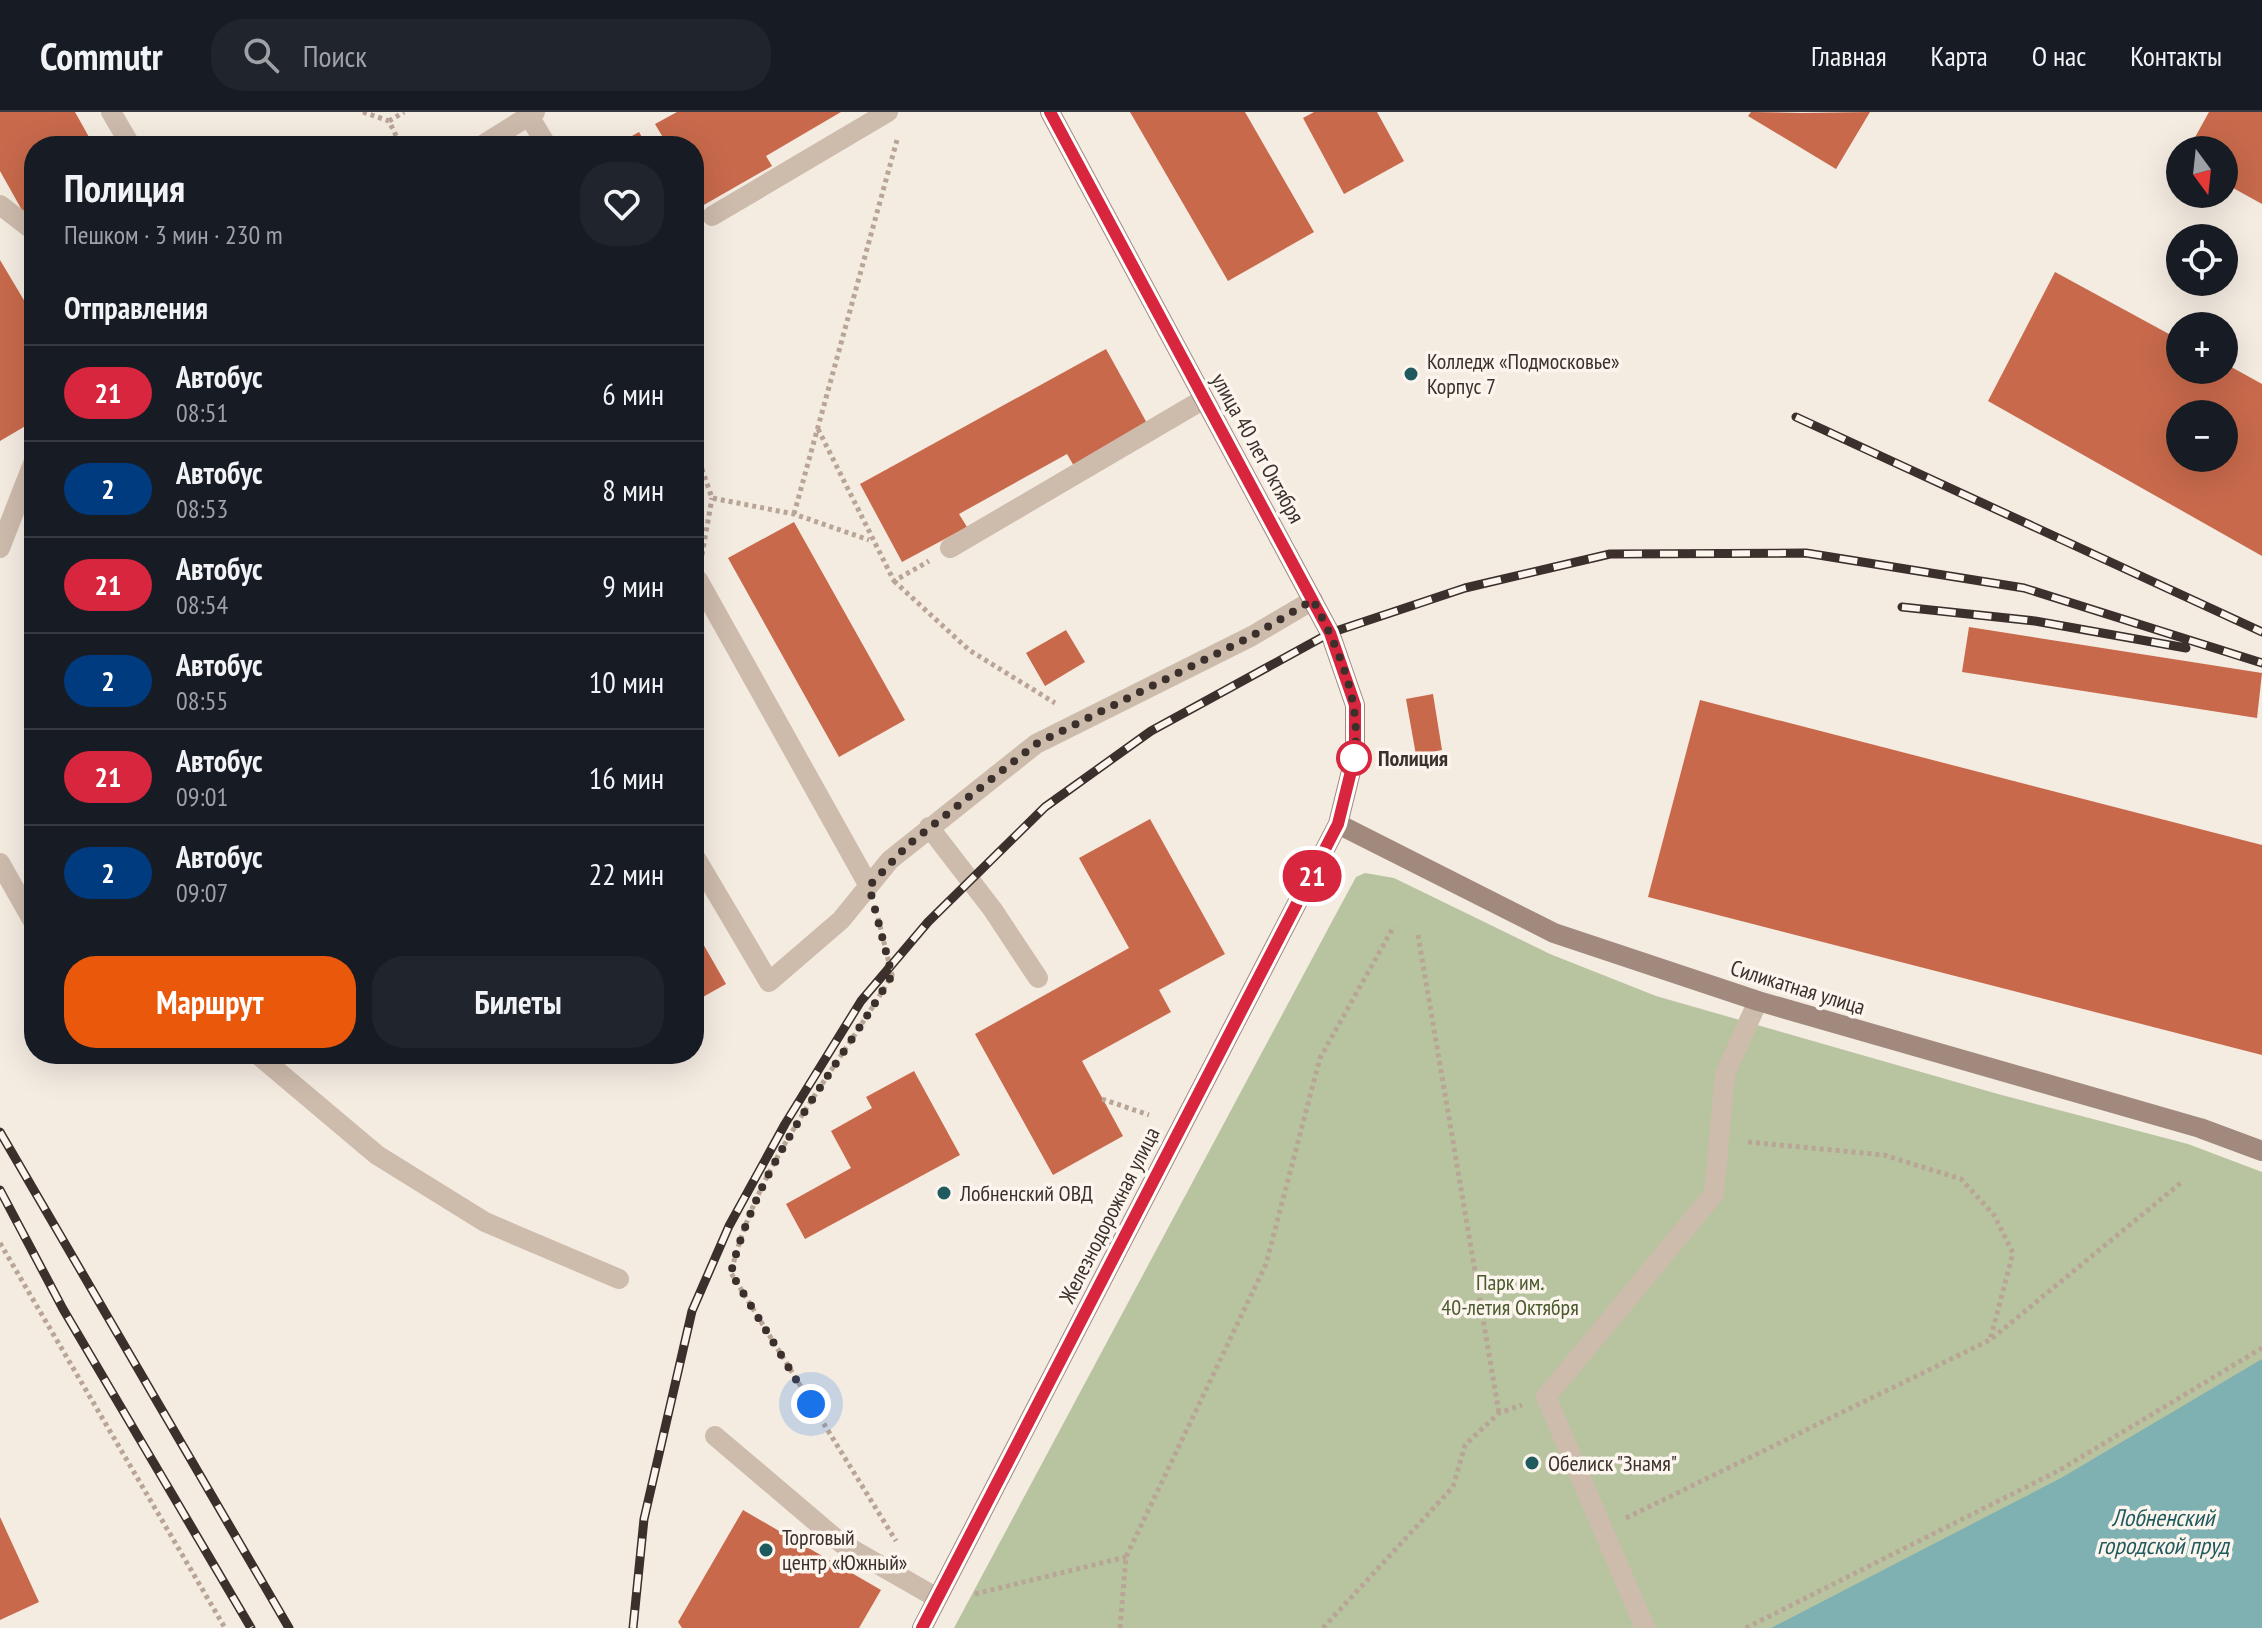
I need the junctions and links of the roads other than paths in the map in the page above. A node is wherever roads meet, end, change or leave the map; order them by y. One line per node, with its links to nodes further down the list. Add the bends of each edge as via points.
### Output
1 (111, 112): 5 (street)
2 (1050, 112): 11 (street, улица 40 лет Октября)
3 (887, 113): 9 (street)
4 (532, 114): 6 (street); 7 (street)
5 (125, 136)
6 (497, 136)
7 (542, 136)
8 (0, 205): 10 (street)
9 (712, 216)
10 (24, 223)
11 (1204, 399): 14 (street); 16 (street, улица 40 лет Октября)
12 (24, 486): 13 (street)
13 (0, 548)
14 (950, 548)
15 (704, 594): 21 (street)
16 (1313, 600): 17 (street, улица 40 лет Октября, via 1355,705 1355,755); 18 (street, via 1036,744)
17 (1338, 824): 24 (street, Силикатная улица, via 1554,933); 29 (street, Железнодорожная улица)
18 (929, 827): 21 (street); 23 (street)
19 (0, 863): 22 (street)
20 (704, 872): 21 (street, via 769,982 841,920)
21 (869, 886)
22 (24, 905)
23 (1038, 978)
24 (1758, 1001): 26 (street, Силикатная улица, via 2200,1128); 31 (street, via 1725,1074 1714,1194 1546,1397)
25 (269, 1064): 27 (street, via 377,1155 472,1214)
26 (2262, 1151)
27 (619, 1279)
28 (715, 1436): 29 (street, via 841,1543)
29 (937, 1598): 30 (street, Железнодорожная улица)
30 (922, 1628)
31 (1645, 1628)

